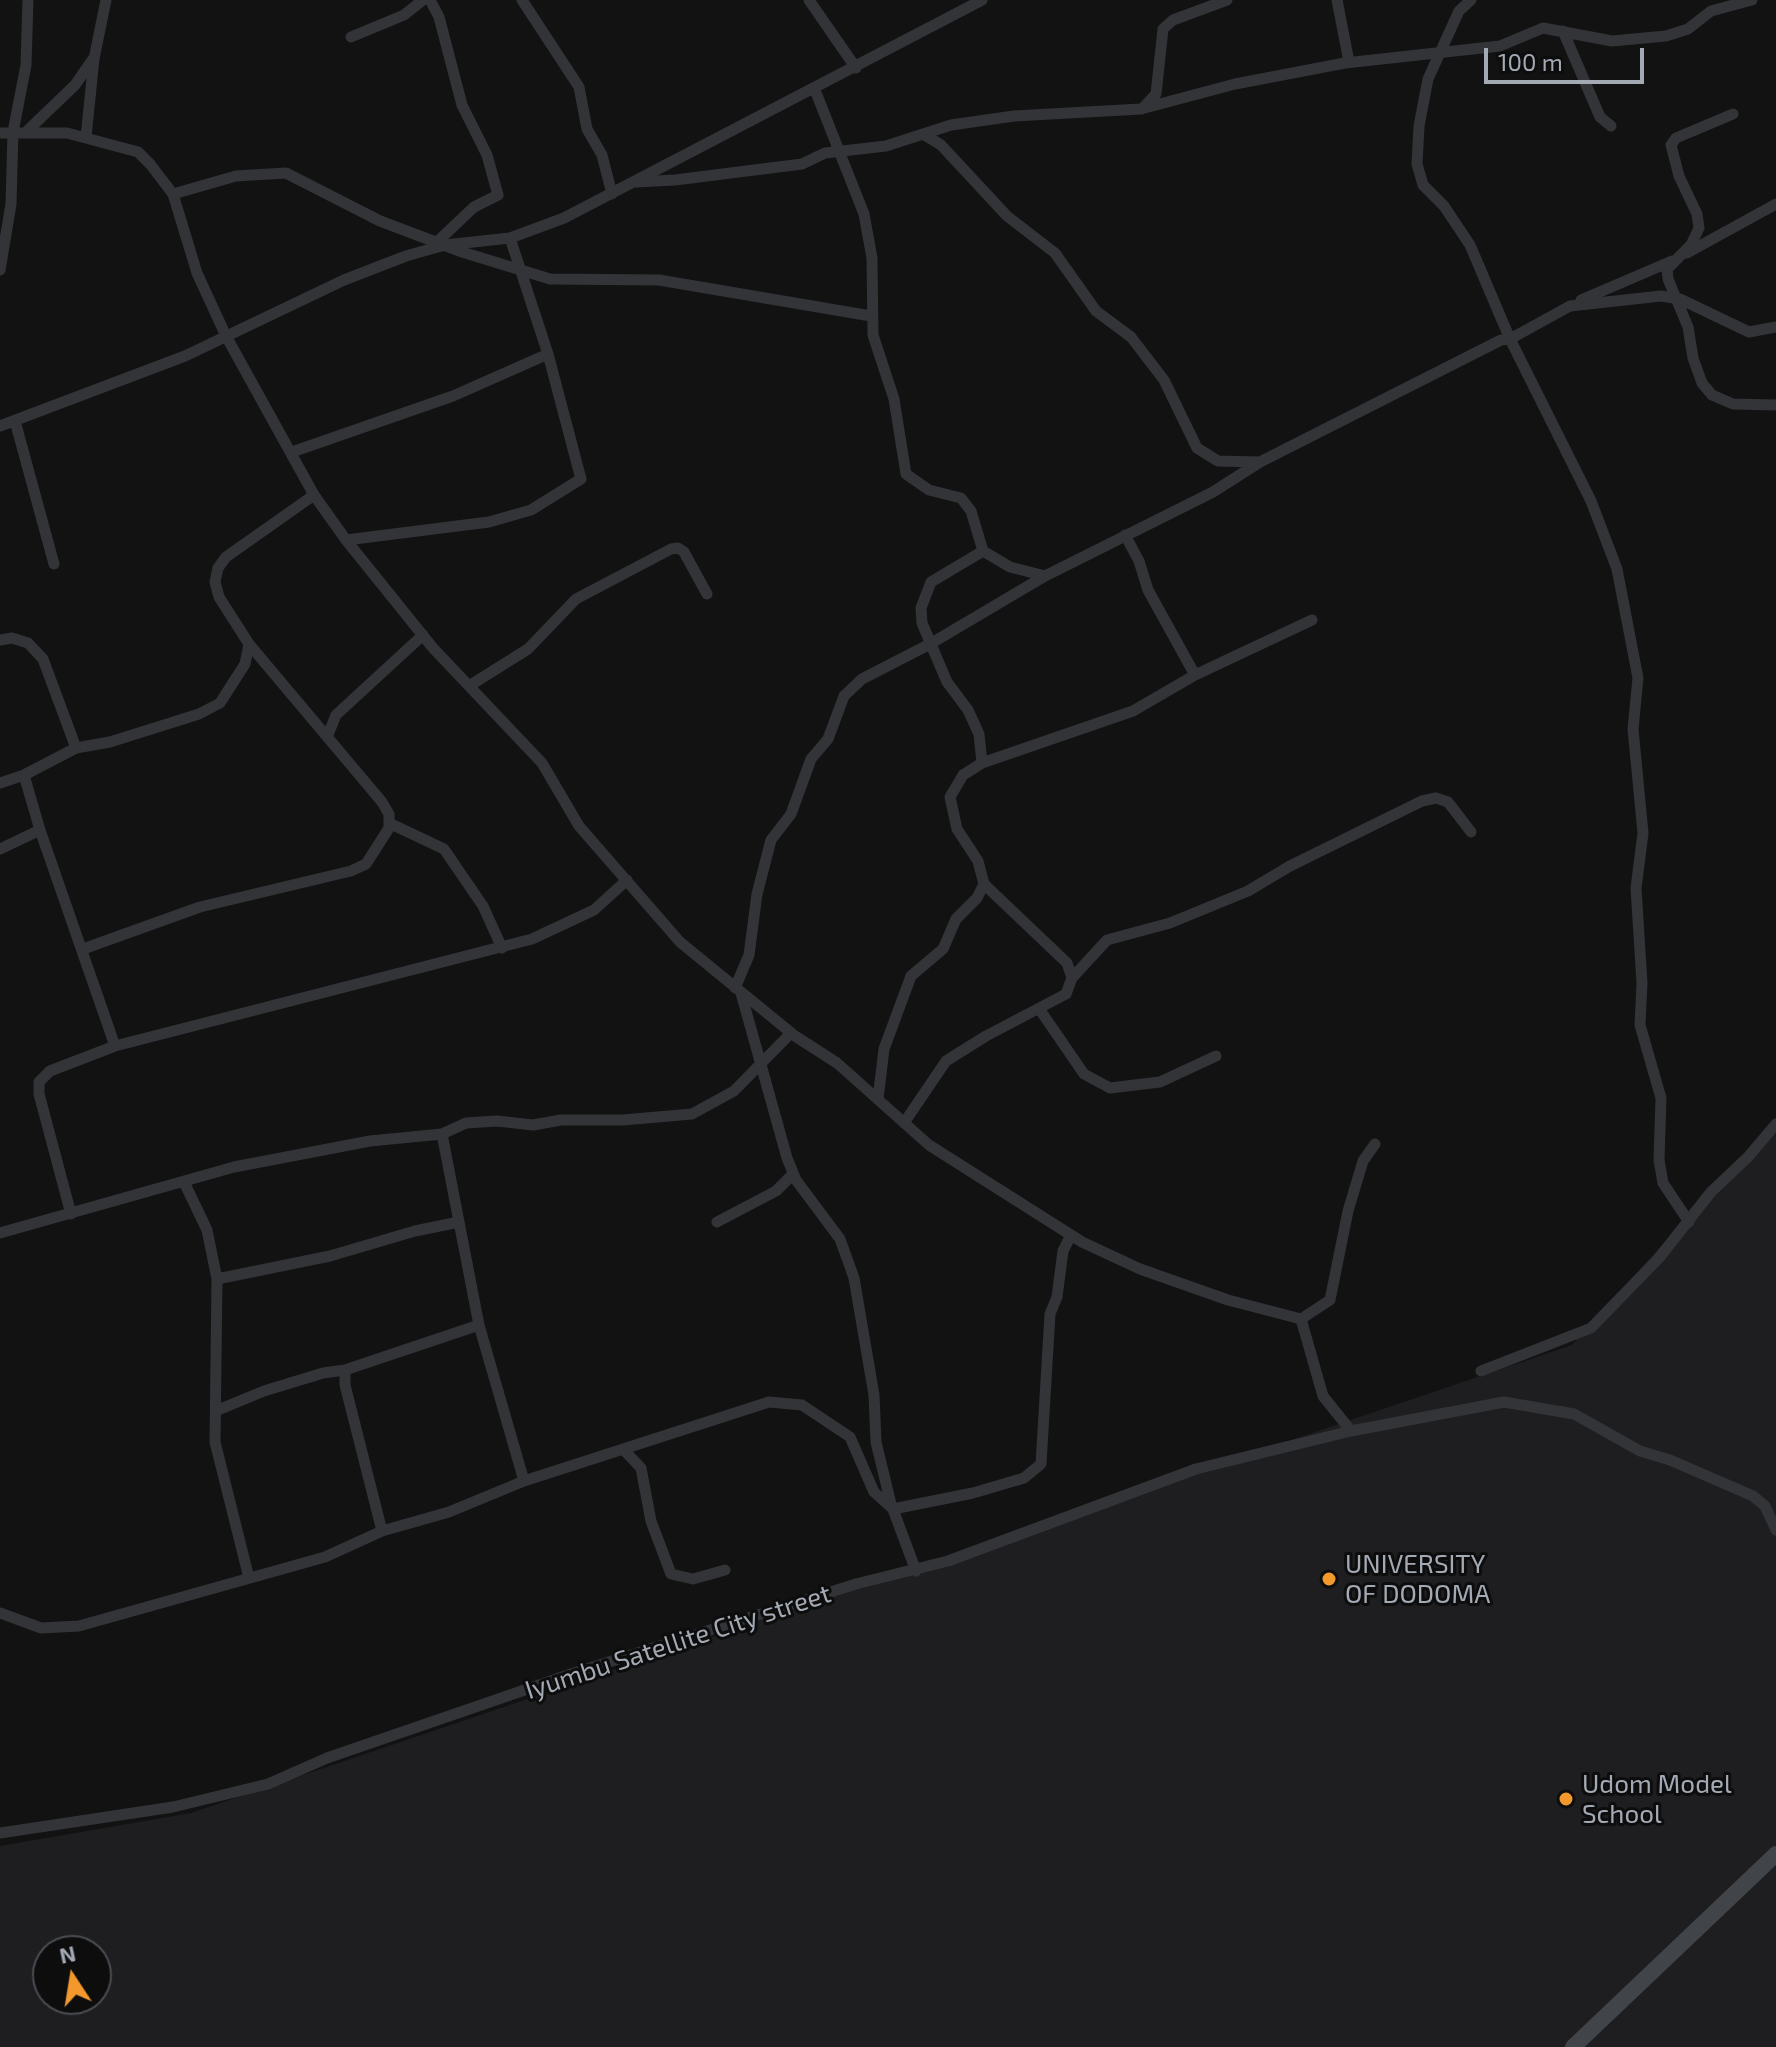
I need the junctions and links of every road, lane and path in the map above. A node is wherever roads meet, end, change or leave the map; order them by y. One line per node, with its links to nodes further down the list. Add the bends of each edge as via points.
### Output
1 (28, 0): 22 (street)
2 (106, 0): 15 (street)
3 (423, 0): 13 (street, via 404,15)
4 (430, 0): 32 (street, via 462,105 487,155 498,195 474,207)
5 (809, 0): 17 (street)
6 (982, 0): 17 (street)
7 (1227, 0): 19 (street, via 1173,20 1163,29 1156,94)
8 (1337, 0): 16 (street)
9 (1471, 0): 14 (street, via 1459,11)
10 (1752, 0): 12 (street, via 1711,11 1688,29 1652,39 1612,41)
11 (525, 1): 29 (street, via 579,87 587,129 602,155)
12 (1563, 31): 14 (street, via 1543,28 1500,46); 21 (street, via 1600,117)
13 (351, 37)
14 (1439, 53): 16 (street); 41 (street, via 1421,109 1419,178 1470,245)
15 (94, 59): 22 (street, via 75,85); 25 (street)
16 (1349, 62): 19 (street)
17 (856, 68): 18 (street)
18 (815, 90): 26 (street); 27 (street)
19 (1141, 109): 24 (street, via 1014,116)
20 (1733, 114): 33 (street, via 1676,138 1671,145 1699,228)
21 (1611, 126)
22 (19, 132): 23 (street); 25 (street); 34 (street)
23 (0, 133)
24 (923, 134): 26 (street, via 886,146); 47 (street, via 941,145 1007,216 1055,253 1096,311 1131,337 1164,380 1197,448 1218,461)
25 (86, 137): 28 (street, via 138,152)
26 (839, 151): 27 (street, via 802,164); 38 (street, via 863,208 870,241)
27 (636, 182): 29 (street)
28 (173, 194): 32 (street, via 236,176 286,173 380,221); 40 (street, via 197,273)
29 (612, 194): 31 (street)
30 (1776, 204): 33 (street)
31 (510, 238): 32 (street); 35 (street)
32 (441, 244): 35 (street); 40 (street, via 344,280)
33 (1678, 258): 36 (street, via 1667,269); 37 (street)
34 (0, 270)
35 (521, 270): 38 (street, via 550,279 659,280); 42 (street)
36 (1673, 298): 37 (street); 39 (street, via 1749,332); 43 (street, via 1688,327 1702,383 1712,395 1733,404)
37 (1570, 306): 41 (street)
38 (871, 316): 51 (street, via 894,399 906,474 929,490 961,498 971,511)
39 (1776, 327)
40 (226, 336): 44 (street); 46 (street)
41 (1510, 339): 47 (street); 92 (street, via 1591,501 1617,569 1636,656 1633,729 1643,833 1636,888 1640,1025 1661,1098 1663,1183)
42 (548, 354): 46 (street, via 424,407); 50 (street, via 581,479 531,510 489,522)
43 (1776, 405)
44 (15, 421): 45 (street); 52 (street)
45 (0, 426)
46 (292, 452): 48 (street)
47 (1260, 462): 49 (street, via 1213,492)
48 (314, 495): 50 (street); 58 (street, via 218,568 219,597)
49 (1125, 535): 53 (street); 60 (street, via 1148,590)
50 (346, 540): 56 (street)
51 (983, 551): 53 (street, via 1010,567); 59 (street, via 931,582 921,608)
52 (54, 564)
53 (1045, 576): 59 (street)
54 (707, 594): 61 (street, via 684,552 671,549 576,599 528,649)
55 (1312, 620): 60 (street)
56 (423, 635): 61 (street); 62 (street, via 336,715)
57 (0, 640): 63 (street, via 28,643 43,659)
58 (249, 644): 62 (street); 63 (street, via 245,664 220,703 110,742)
59 (930, 644): 64 (street, via 979,734); 76 (street, via 862,679 844,696 828,739 811,759 791,814 771,840)
60 (1195, 675): 64 (street, via 1133,711)
61 (469, 686): 71 (street, via 542,763 579,826)
62 (328, 735): 67 (street, via 382,802)
63 (76, 748): 65 (street)
64 (982, 763): 72 (street, via 963,775 950,797 957,829 978,861)
65 (24, 775): 66 (street); 68 (street)
66 (0, 783)
67 (389, 823): 73 (street, via 444,849 483,906); 74 (street, via 366,864 351,871 200,907)
68 (40, 830): 70 (street); 74 (street)
69 (1471, 832): 75 (street, via 1448,802 1422,801 1248,891 1170,923 1107,940)
70 (0, 849)
71 (627, 880): 73 (street, via 594,910); 76 (street, via 680,942)
72 (984, 884): 75 (street, via 1067,963); 82 (street, via 956,919 943,949 911,976 883,1051)
73 (502, 948): 79 (street)
74 (83, 949): 79 (street)
75 (1072, 978): 77 (street, via 1066,994)
76 (738, 990): 78 (street); 81 (street)
77 (1040, 1010): 80 (street, via 1084,1074 1110,1088 1160,1082); 83 (street, via 946,1061)
78 (791, 1033): 81 (street); 82 (street)
79 (115, 1046): 89 (street, via 50,1071 39,1082)
80 (1216, 1056)
81 (761, 1066): 85 (street, via 734,1091 692,1114 533,1125 466,1123); 87 (street)
82 (878, 1099): 83 (street)
83 (904, 1123): 94 (street, via 948,1159)
84 (1776, 1124): 92 (street)
85 (442, 1134): 88 (street, via 339,1147); 90 (street)
86 (1375, 1144): 96 (street, via 1363,1161 1348,1211 1328,1305)
87 (793, 1174): 91 (street, via 776,1191); 104 (street, via 840,1239 854,1278 874,1395 876,1442)
88 (184, 1182): 89 (street); 95 (street, via 207,1230)
89 (71, 1214): 93 (street)
90 (459, 1222): 95 (street); 97 (street)
91 (717, 1222)
92 (1689, 1222): 99 (street, via 1591,1328)
93 (0, 1233)
94 (1071, 1235): 96 (street, via 1173,1282); 104 (street, via 1050,1314 1041,1464 1024,1478)
95 (217, 1279): 100 (street)
96 (1301, 1319): 101 (street, via 1323,1396)
97 (479, 1325): 98 (street); 103 (street)
98 (345, 1370): 100 (street); 106 (street)
99 (1481, 1371)
100 (218, 1410): 109 (street, via 215,1442)
101 (1351, 1431): 105 (street, Iyumbu Satellite City street, via 1504,1402 1574,1414 1640,1451 1753,1496 1765,1506); 108 (street, Iyumbu Satellite City street, via 1196,1469)
102 (623, 1449): 103 (street); 104 (street, via 769,1402 802,1405 850,1437 874,1492); 107 (street, via 641,1468 651,1521 671,1574 693,1579)
103 (524, 1481): 106 (street, via 449,1512)
104 (893, 1509): 108 (street)
105 (1776, 1530)
106 (382, 1531): 109 (street, via 325,1557)
107 (725, 1570)
108 (916, 1571): 111 (street, Iyumbu Satellite City street, via 856,1584 574,1673 327,1758 268,1784 173,1807)
109 (249, 1578): 110 (street, via 79,1626 41,1628)
110 (0, 1613)
111 (0, 1833)
112 (1776, 1854): 113 (street)
113 (1573, 2047)

